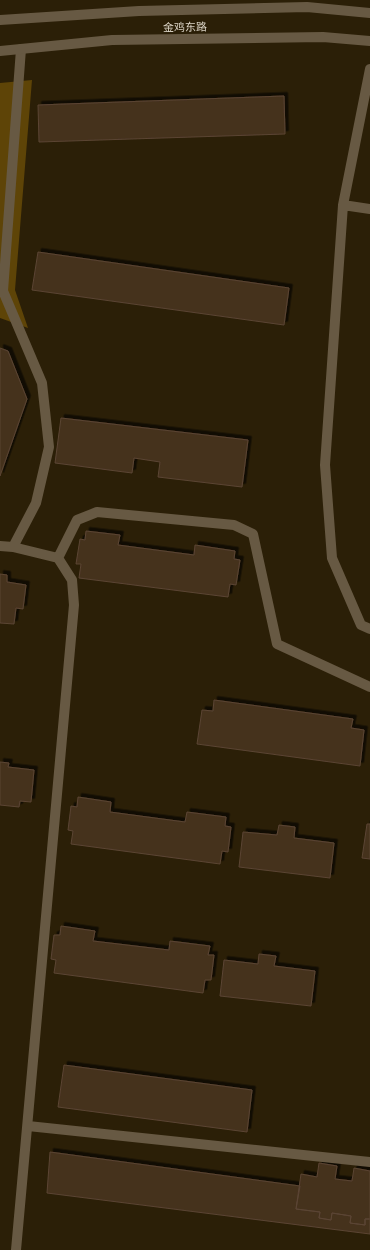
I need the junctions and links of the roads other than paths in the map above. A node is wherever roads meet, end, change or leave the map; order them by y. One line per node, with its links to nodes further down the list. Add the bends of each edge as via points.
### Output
1 (370, 12): 2 (street, 金鸡东路, via 307,7 139,11)
2 (0, 20)
3 (370, 40): 4 (street, 金鸡东路, via 323,37 112,40)
4 (21, 49): 5 (street, 金鸡东路); 10 (street, via 3,291 42,383 49,448 36,503)
5 (0, 51)
6 (370, 70): 7 (street)
7 (343, 205): 8 (street); 12 (street, via 326,465 332,558 361,625)
8 (370, 209)
9 (0, 546): 10 (street)
10 (13, 548): 11 (street)
11 (58, 558): 13 (street, via 77,520 97,512 234,525 253,534 277,644); 14 (street, via 72,580 74,605)
12 (370, 629)
13 (370, 687)
14 (28, 1126): 15 (street); 16 (street)
15 (370, 1162)
16 (16, 1250)

